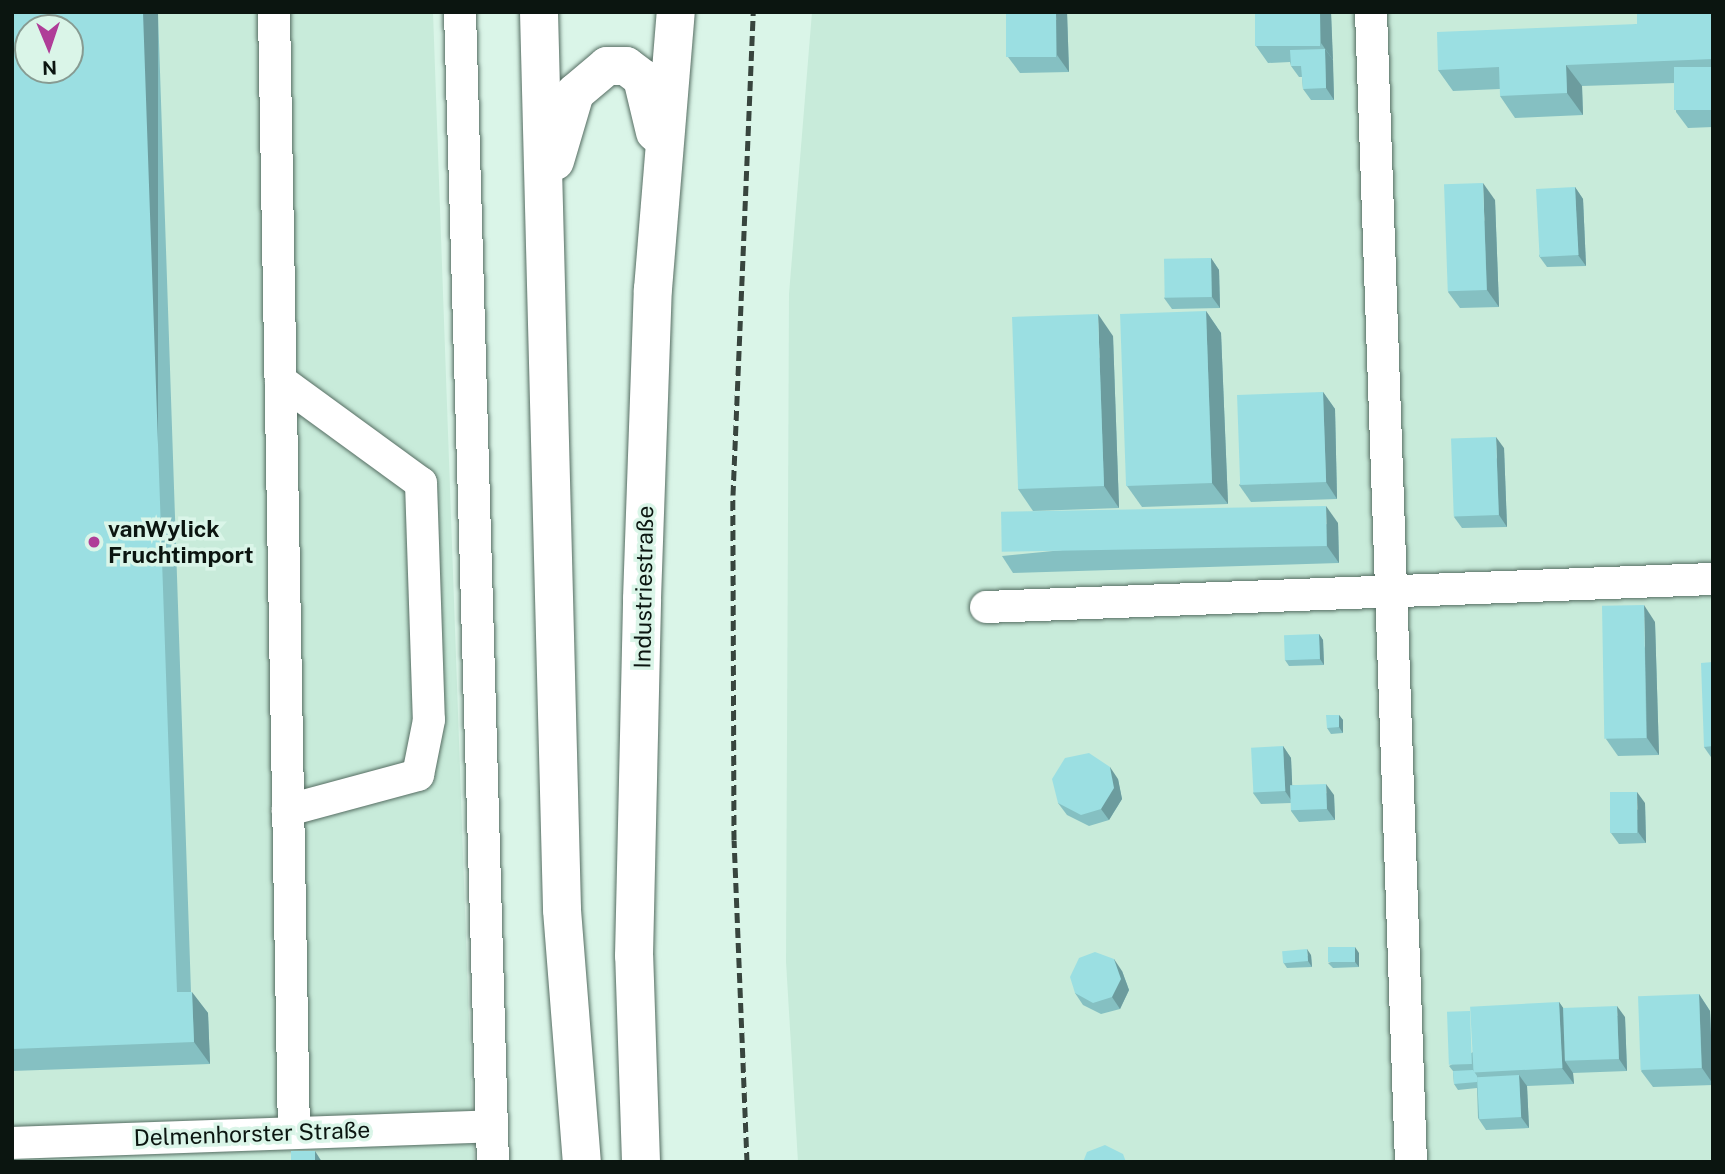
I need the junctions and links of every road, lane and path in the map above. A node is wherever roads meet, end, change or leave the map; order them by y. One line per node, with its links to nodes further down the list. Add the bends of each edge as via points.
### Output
1 (274, 12): 8 (street)
2 (460, 12): 13 (street)
3 (539, 12): 6 (highway)
4 (676, 12): 7 (highway, Industriestraße)
5 (1371, 12): 10 (street)
6 (545, 214): 7 (highway, via 575,93 607,66 626,66 642,78 653,105); 17 (highway, via 562,910)
7 (657, 233): 18 (highway, Industriestraße, via 634,956)
8 (281, 381): 12 (street); 12 (street, via 421,483 429,720 418,775)
9 (1713, 579): 10 (street)
10 (1391, 592): 11 (street); 19 (street)
11 (986, 607)
12 (288, 810): 14 (street)
13 (492, 1126): 14 (street, Delmenhorster Straße); 16 (street)
14 (294, 1133): 15 (street, Delmenhorster Straße)
15 (12, 1143)
16 (493, 1162)
17 (582, 1162)
18 (641, 1162)
19 (1411, 1162)

